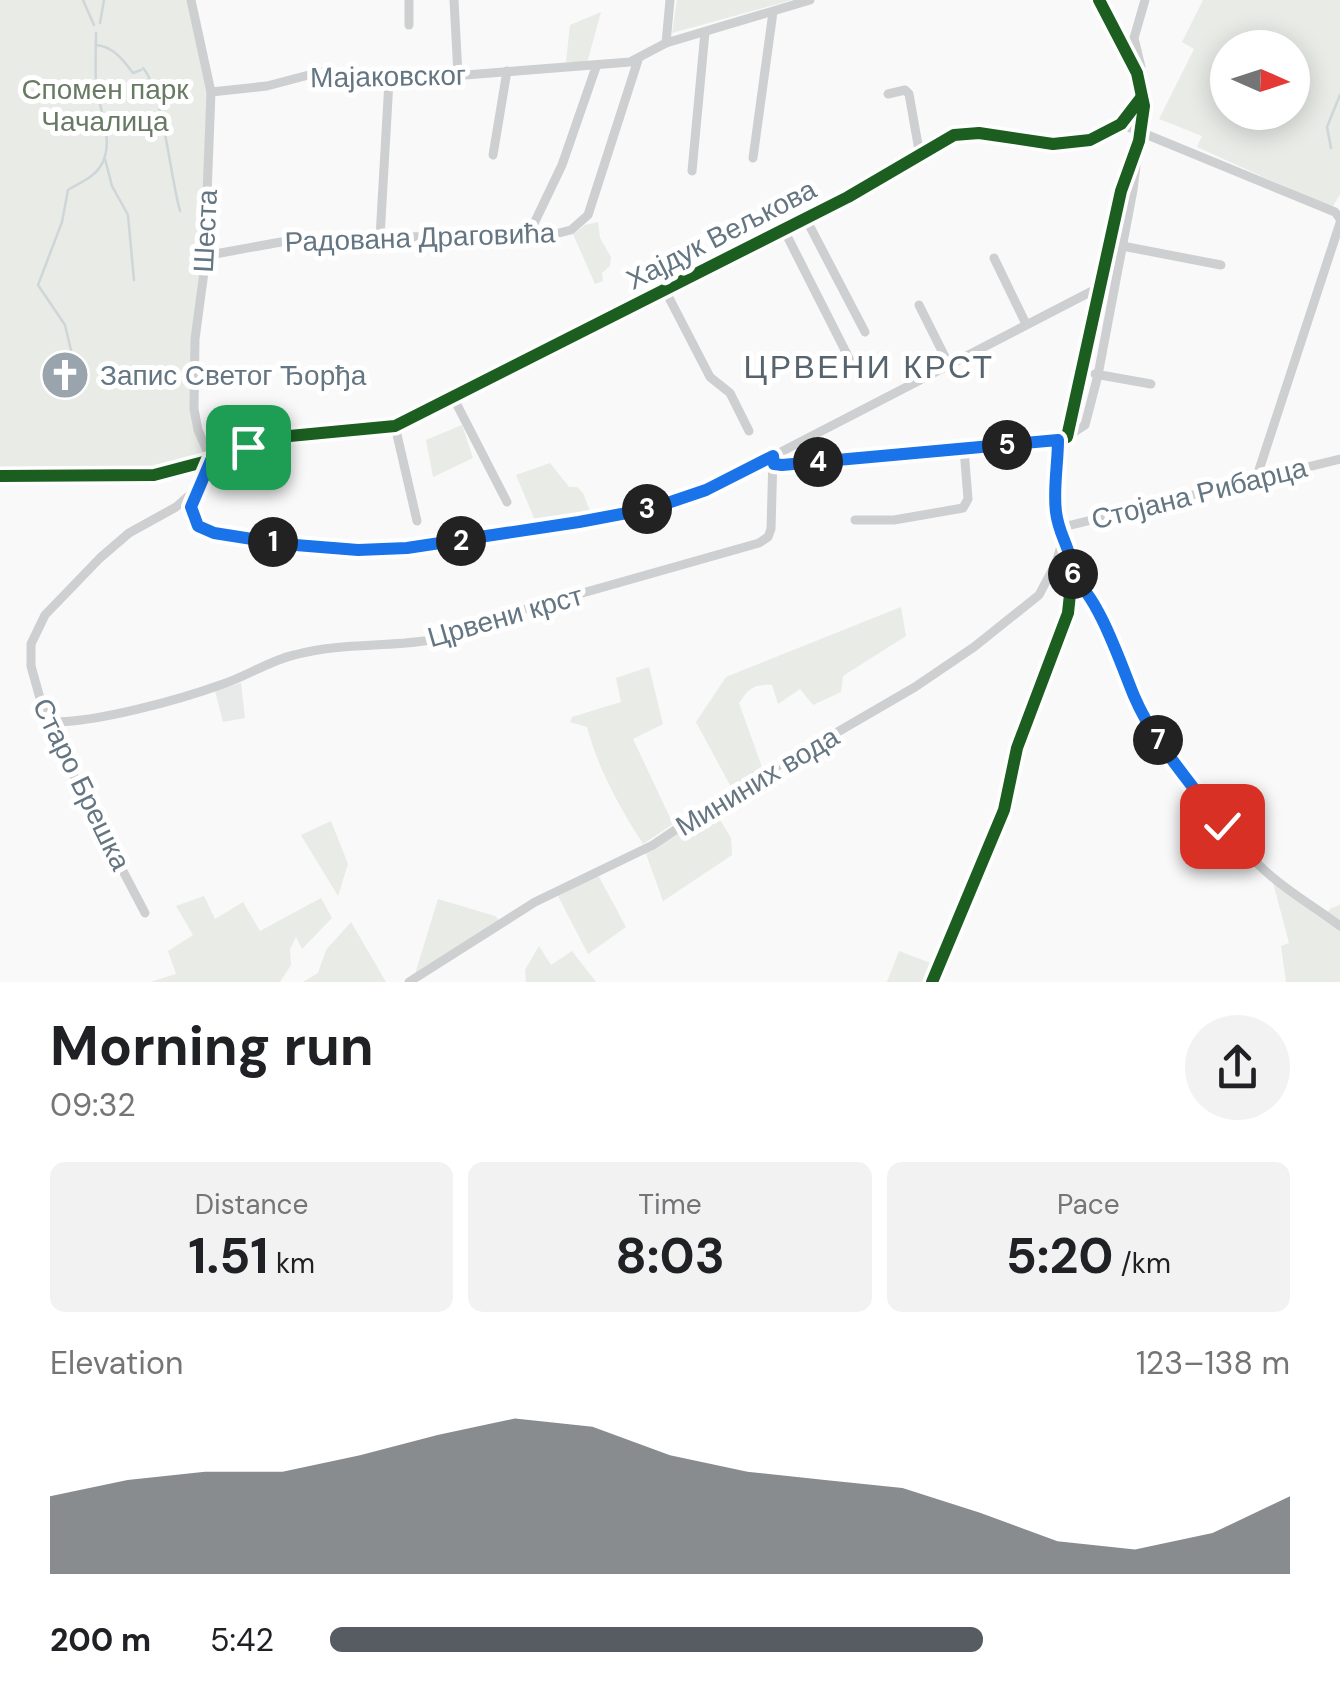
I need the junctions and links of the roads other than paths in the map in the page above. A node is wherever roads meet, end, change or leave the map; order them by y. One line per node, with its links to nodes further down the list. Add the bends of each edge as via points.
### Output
1 (191, 0): 18 (street, Шеста)
2 (409, 0): 9 (street)
3 (454, 0): 16 (street)
4 (670, 0): 11 (street)
5 (810, 0): 8 (street, Мајаковског)
6 (1098, 0): 15 (street)
7 (1145, 0): 15 (street, via 1134,38)
8 (773, 12): 10 (street, Мајаковског); 25 (street)
9 (409, 25)
10 (704, 32): 11 (street, Мајаковског); 27 (street)
11 (666, 43): 12 (street, Мајаковског)
12 (638, 60): 13 (street, Мајаковског); 31 (street, Радована Драговића, via 588,214 564,232)
13 (596, 67): 14 (street, Мајаковског); 31 (street)
14 (507, 71): 16 (street, Мајаковског); 23 (street, Мајаковског)
15 (1137, 72): 20 (street)
16 (458, 75): 17 (street, Мајаковског)
17 (390, 80): 18 (street, Мајаковског, via 320,72); 32 (street)
18 (211, 92): 35 (street, Шеста)
19 (888, 94): 24 (street, via 909,94)
20 (1141, 98): 21 (street); 22 (street)
21 (1121, 124): 22 (street); 24 (street, Хајдук Вељкова, via 1090,140 1064,143 966,133)
22 (1142, 130): 26 (street); 29 (street)
23 (494, 156)
24 (920, 156): 28 (street, Хајдук Вељкова)
25 (753, 158)
26 (1132, 158): 33 (street); 34 (street, via 1136,172)
27 (692, 171)
28 (806, 219): 30 (street, Хајдук Вељкова); 42 (street)
29 (1340, 219): 57 (street)
30 (784, 230): 39 (street, Хајдук Вељкова); 44 (street)
31 (529, 234): 32 (street, Радована Драговића)
32 (380, 237): 35 (street, Радована Драговића, via 280,242)
33 (1109, 244): 34 (street); 38 (street)
34 (1122, 246): 37 (street); 46 (street)
35 (204, 256): 54 (street, Шеста, via 194,409)
36 (994, 258): 41 (street)
37 (1221, 266)
38 (1098, 288): 41 (street); 45 (street)
39 (664, 290): 48 (street, Хајдук Вељкова); 50 (street, via 710,377 730,393)
40 (919, 305): 43 (street)
41 (1026, 324): 43 (street)
42 (865, 332)
43 (949, 365): 55 (street)
44 (854, 368)
45 (1083, 372): 46 (street); 51 (street)
46 (1098, 374): 47 (street); 51 (street, via 1085,425)
47 (1150, 384)
48 (453, 397): 49 (street, Хајдук Вељкова); 59 (street)
49 (395, 426): 54 (street, Хајдук Вељкова, via 279,437); 61 (street)
50 (749, 430)
51 (1063, 438): 52 (street); 62 (street, via 1055,497)
52 (964, 449): 55 (street); 60 (street, via 964,508)
53 (1340, 459): 57 (street, Стојана Рибарца)
54 (211, 460): 56 (street, Хајдук Вељкова, via 154,475); 58 (street)
55 (774, 460): 58 (street, via 622,516 376,550 208,531 192,517); 64 (street, Црвени крст, via 772,529 759,543 441,637 291,656 222,685 78,722)
56 (0, 476)
57 (1256, 478): 62 (street, Стојана Рибарца)
58 (196, 488): 64 (street, Старо Брешка, via 116,543 38,625 31,666)
59 (506, 502)
60 (855, 520)
61 (417, 521)
62 (1061, 532): 63 (street, via 1070,547); 67 (street, Мининих вода, via 1056,563 1040,595 930,677 752,778 653,845 535,902)
63 (1073, 580): 66 (street, via 1106,628 1166,754 1263,869); 68 (street, via 1068,614 1017,748 1004,810)
64 (50, 722): 65 (street, Старо Брешка)
65 (146, 912)
66 (1340, 926)
67 (408, 982)
68 (932, 982)

